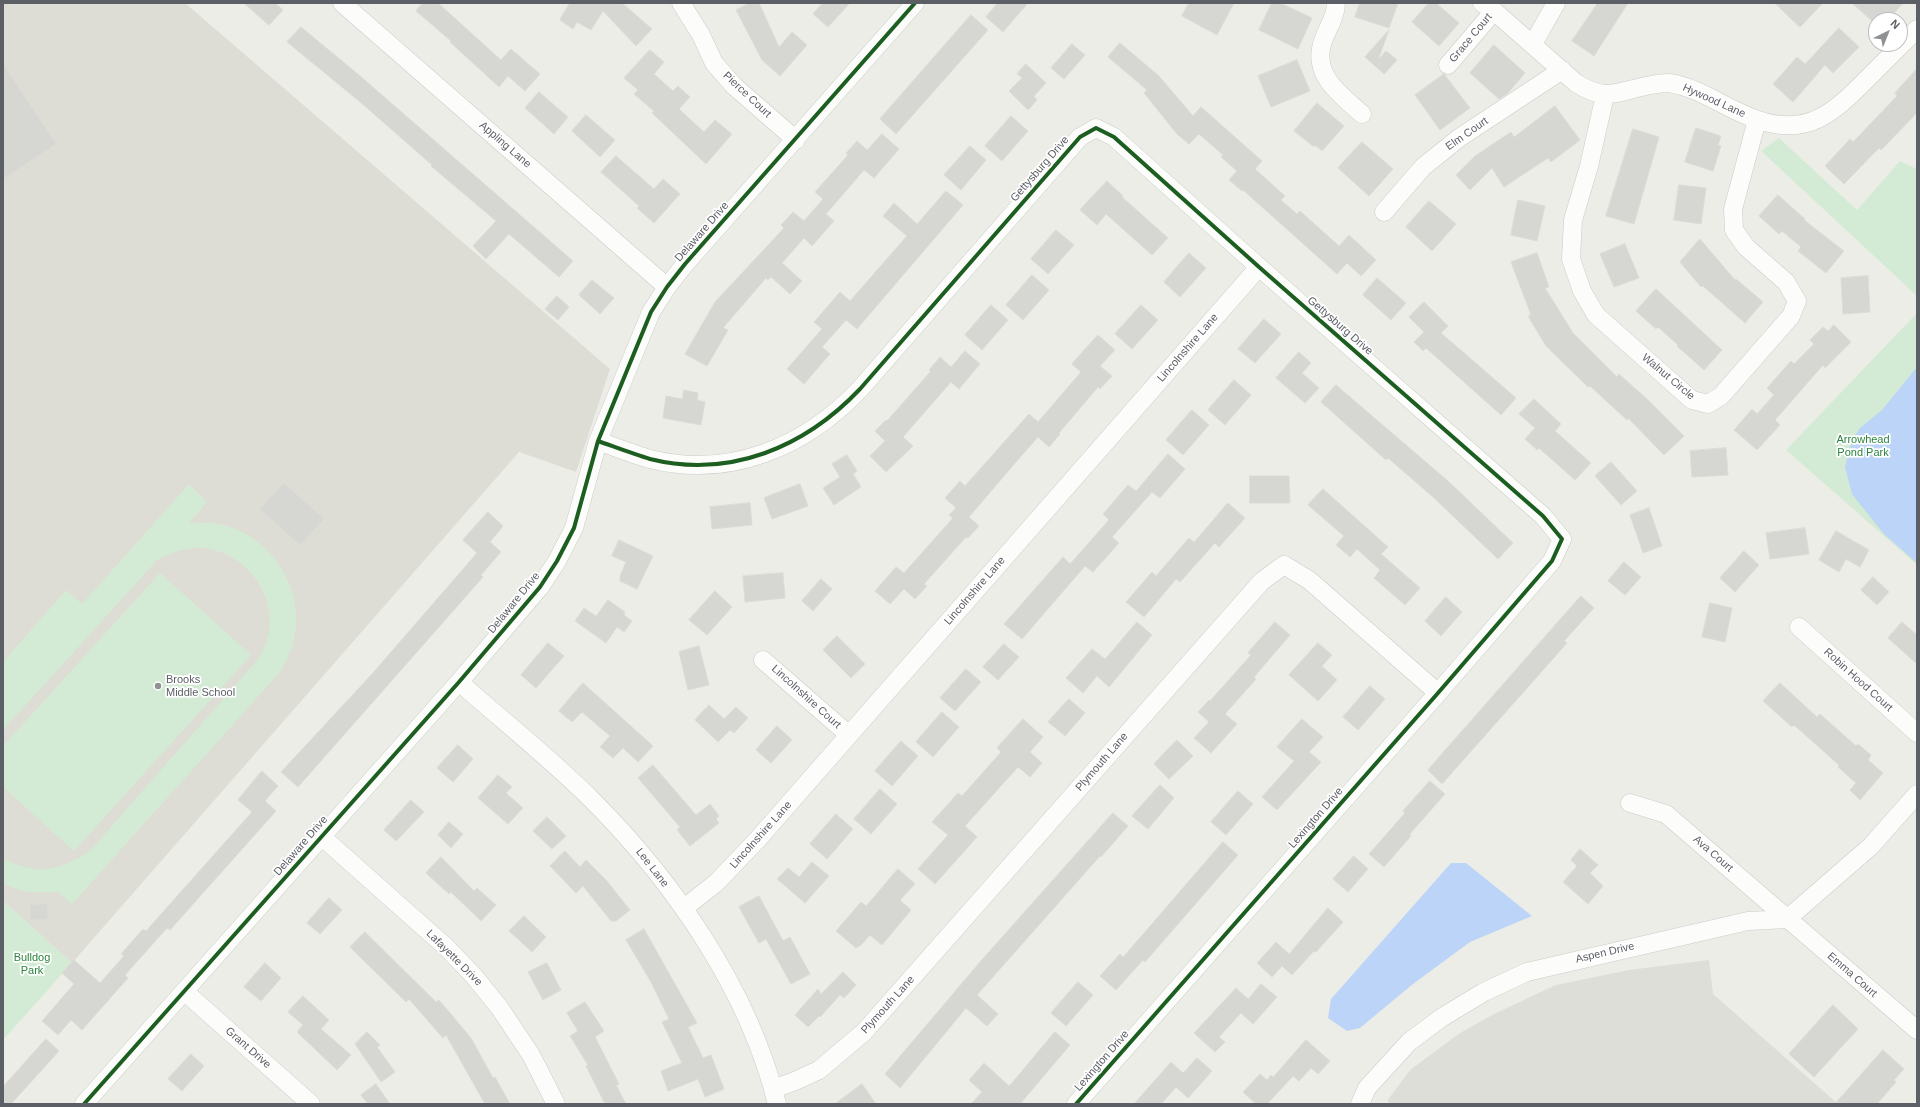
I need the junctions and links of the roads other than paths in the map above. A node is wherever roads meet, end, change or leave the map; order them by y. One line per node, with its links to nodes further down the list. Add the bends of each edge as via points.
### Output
1 (342, 3): 17 (street, Appling Lane)
2 (681, 3): 14 (street, Pierce Court, via 714,63 734,86)
3 (915, 3): 14 (street, Delaware Drive)
4 (1336, 3): 12 (street, via 1336,11 1322,45 1321,68 1331,86)
5 (1556, 3): 8 (street)
6 (1488, 7): 8 (street, Hywood Lane); 9 (street, Grace Court)
7 (1917, 29): 13 (street, Hywood Lane, via 1830,114 1797,125 1780,125)
8 (1533, 44): 10 (street, Hywood Lane)
9 (1448, 65)
10 (1562, 70): 11 (street, Hywood Lane, via 1588,90); 15 (street, Elm Court, via 1459,138 1429,162)
11 (1605, 95): 13 (street, Hywood Lane, via 1666,83 1702,93); 13 (street, Walnut Circle, via 1590,166 1573,220 1571,259 1582,291 1596,315 1692,400 1708,404 1721,396 1791,316 1797,301 1786,282 1746,247 1734,230 1733,209)
12 (1362, 114)
13 (1757, 120)
14 (796, 140): 17 (street, Delaware Drive, via 685,264)
15 (1384, 212)
16 (1259, 267): 18 (street, Gettysburg Drive, via 1114,136 1096,128 1080,137 850,400 806,435 759,456 710,464 651,459); 19 (street, Gettysburg Drive, via 1543,516); 25 (street, Lincolnshire Lane)
17 (668, 287): 18 (street, Delaware Drive, via 651,312)
18 (598, 441): 22 (street, Delaware Drive, via 574,528 557,561 540,587)
19 (1562, 539): 23 (street, Lexington Drive, via 1552,561)
20 (1799, 627): 24 (street, Robin Hood Court)
21 (763, 660): 25 (street, Lincolnshire Court)
22 (459, 682): 28 (street, Delaware Drive); 29 (street, Lee Lane, via 592,799 638,849)
23 (1438, 693): 33 (street, Plymouth Lane, via 1309,580 1284,566 1262,581 864,1032 819,1070 795,1081); 37 (street, Lexington Drive)
24 (1917, 733)
25 (849, 735): 29 (street, Lincolnshire Lane, via 736,863 716,883)
26 (1917, 794): 30 (street, via 1871,846)
27 (1630, 803): 30 (street, Ava Court, via 1666,814)
28 (321, 836): 31 (street, Delaware Drive); 36 (street, Lafayette Drive, via 446,947 473,975 499,1007 531,1055)
29 (684, 908): 33 (street, Lee Lane, via 729,982 757,1043)
30 (1787, 919): 32 (street, Emma Court); 38 (street, Aspen Drive, via 1748,921 1527,972 1484,992 1447,1014 1409,1042 1367,1088)
31 (185, 992): 34 (street, Delaware Drive); 35 (street, Grant Drive)
32 (1917, 1030)
33 (775, 1096)
34 (84, 1104)
35 (311, 1104)
36 (556, 1104)
37 (1076, 1104)
38 (1360, 1104)

